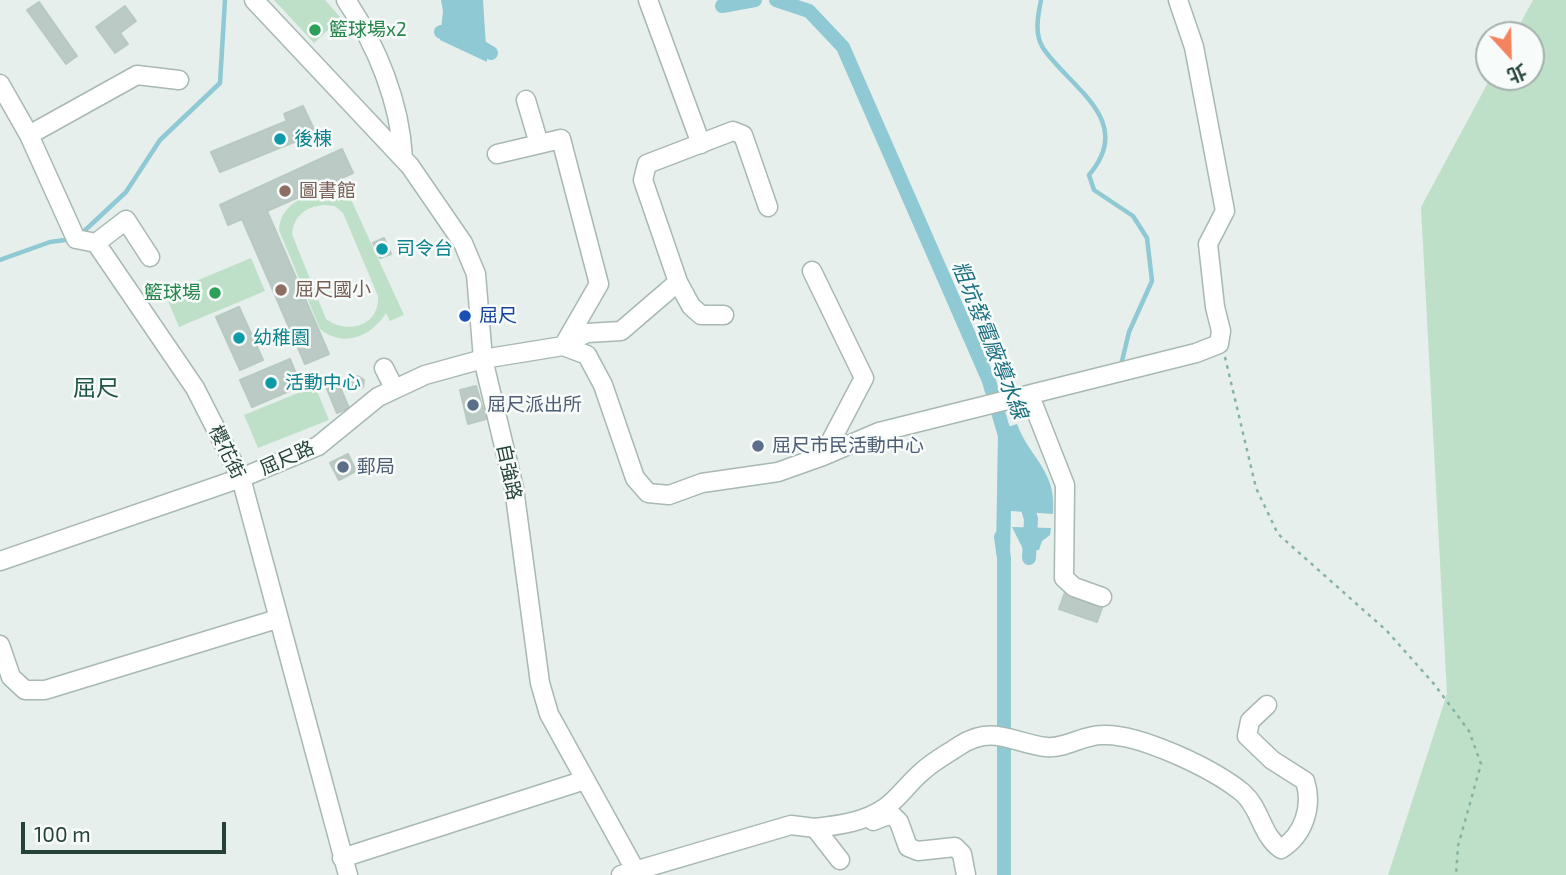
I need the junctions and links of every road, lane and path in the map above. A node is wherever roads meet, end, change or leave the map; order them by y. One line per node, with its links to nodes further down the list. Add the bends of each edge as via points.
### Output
1 (254, 0): 12 (street, 自強路)
2 (346, 0): 12 (street, via 392,92 402,128)
3 (648, 0): 10 (street)
4 (1178, 0): 20 (street, via 1194,47 1225,211 1208,244)
5 (178, 79): 8 (street, via 137,75)
6 (0, 84): 8 (street, 櫻花街)
7 (526, 100): 9 (street)
8 (29, 135): 14 (street, 櫻花街, via 76,239)
9 (539, 144): 11 (street); 19 (street, via 561,139 599,284)
10 (701, 144): 13 (street, via 733,131 743,135); 17 (street, via 647,164 643,180)
11 (497, 154)
12 (403, 158): 21 (street, 自強路, via 463,243 476,274)
13 (768, 207)
14 (96, 243): 15 (street, via 126,220); 26 (street, 櫻花街, via 195,388)
15 (150, 257)
16 (812, 271): 25 (street, via 864,378)
17 (678, 282): 18 (street, via 701,315); 19 (street, 屈尺路, via 621,331 587,333)
18 (724, 315)
19 (564, 344): 21 (street, 屈尺路); 25 (street, via 587,355 603,385 635,478 648,493 669,495 702,483 778,472)
20 (1219, 344): 24 (street); 39 (path, via 1229,365 1256,488 1278,534 1387,631 1469,731 1481,764 1458,846)
21 (482, 359): 23 (street, 屈尺路); 32 (street, 自強路, via 514,488 540,683 549,714)
22 (384, 368): 23 (street)
23 (394, 388): 26 (street, 屈尺路, via 318,446)
24 (1030, 396): 25 (street, via 880,432); 28 (street, via 1065,485 1064,578 1074,587)
25 (823, 456)
26 (241, 478): 27 (street, 屈尺路); 29 (street, 櫻花街)
27 (0, 561)
28 (1102, 597)
29 (277, 619): 30 (street, via 45,690 24,690 10,677); 36 (street, 櫻花街)
30 (0, 645)
31 (1267, 705): 33 (street, via 1250,721 1247,736 1272,760 1305,780 1309,795 1303,824 1293,842 1281,849 1270,841 1254,808 1235,788 1214,774 1116,735 1044,747 991,735 966,741 923,770 885,808)
32 (585, 780): 36 (street); 37 (street, 自強路)
33 (849, 824): 34 (street); 38 (street, via 891,814 908,847 918,851 956,847 962,853)
34 (815, 828): 35 (street); 37 (street, via 791,825)
35 (840, 860)
36 (345, 867)
37 (632, 874)
38 (966, 875)
39 (1456, 875)

